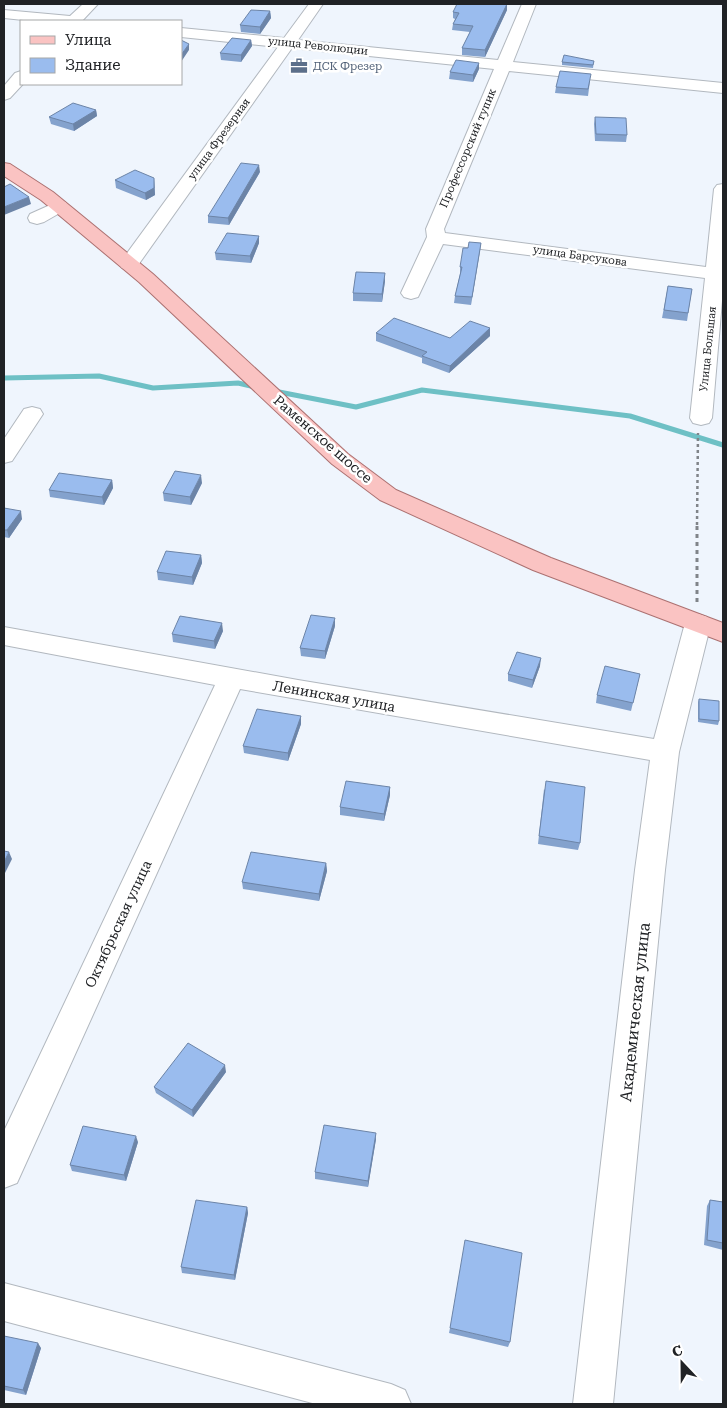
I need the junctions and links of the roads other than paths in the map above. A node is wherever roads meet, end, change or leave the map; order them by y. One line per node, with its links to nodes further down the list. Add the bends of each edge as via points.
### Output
1 (91, 4): 6 (street)
2 (316, 4): 8 (street, улица Фрезерная)
3 (528, 4): 9 (street, Профессорский тупик)
4 (4, 14): 5 (street)
5 (64, 20)
6 (75, 20)
7 (182, 32): 8 (street, улица Революции)
8 (288, 43): 9 (street, улица Революции); 18 (street, улица Фрезерная)
9 (503, 66): 11 (street, улица Революции); 17 (street, Профессорский тупик, via 435,229)
10 (20, 77): 12 (street)
11 (723, 88)
12 (4, 95)
13 (4, 168): 15 (main road, Раменское шоссе)
14 (723, 189): 19 (street, Улица Большая)
15 (59, 206): 16 (street); 18 (main road, Раменское шоссе)
16 (37, 218)
17 (436, 237): 19 (street, улица Барсукова); 20 (street, Профессорский тупик)
18 (129, 264): 24 (main road, Раменское шоссе, via 340,459 388,495 542,564)
19 (719, 275): 22 (street, Улица Большая)
20 (411, 293)
21 (32, 414): 23 (street)
22 (701, 418)
23 (4, 456)
24 (710, 628): 27 (street, Академическая улица)
25 (4, 636): 26 (street, Ленинская улица)
26 (232, 678): 27 (street, Ленинская улица); 28 (street, Октябрьская улица)
27 (665, 752): 31 (street, Академическая улица)
28 (4, 1170)
29 (4, 1302): 30 (street)
30 (391, 1404)
31 (593, 1404)

